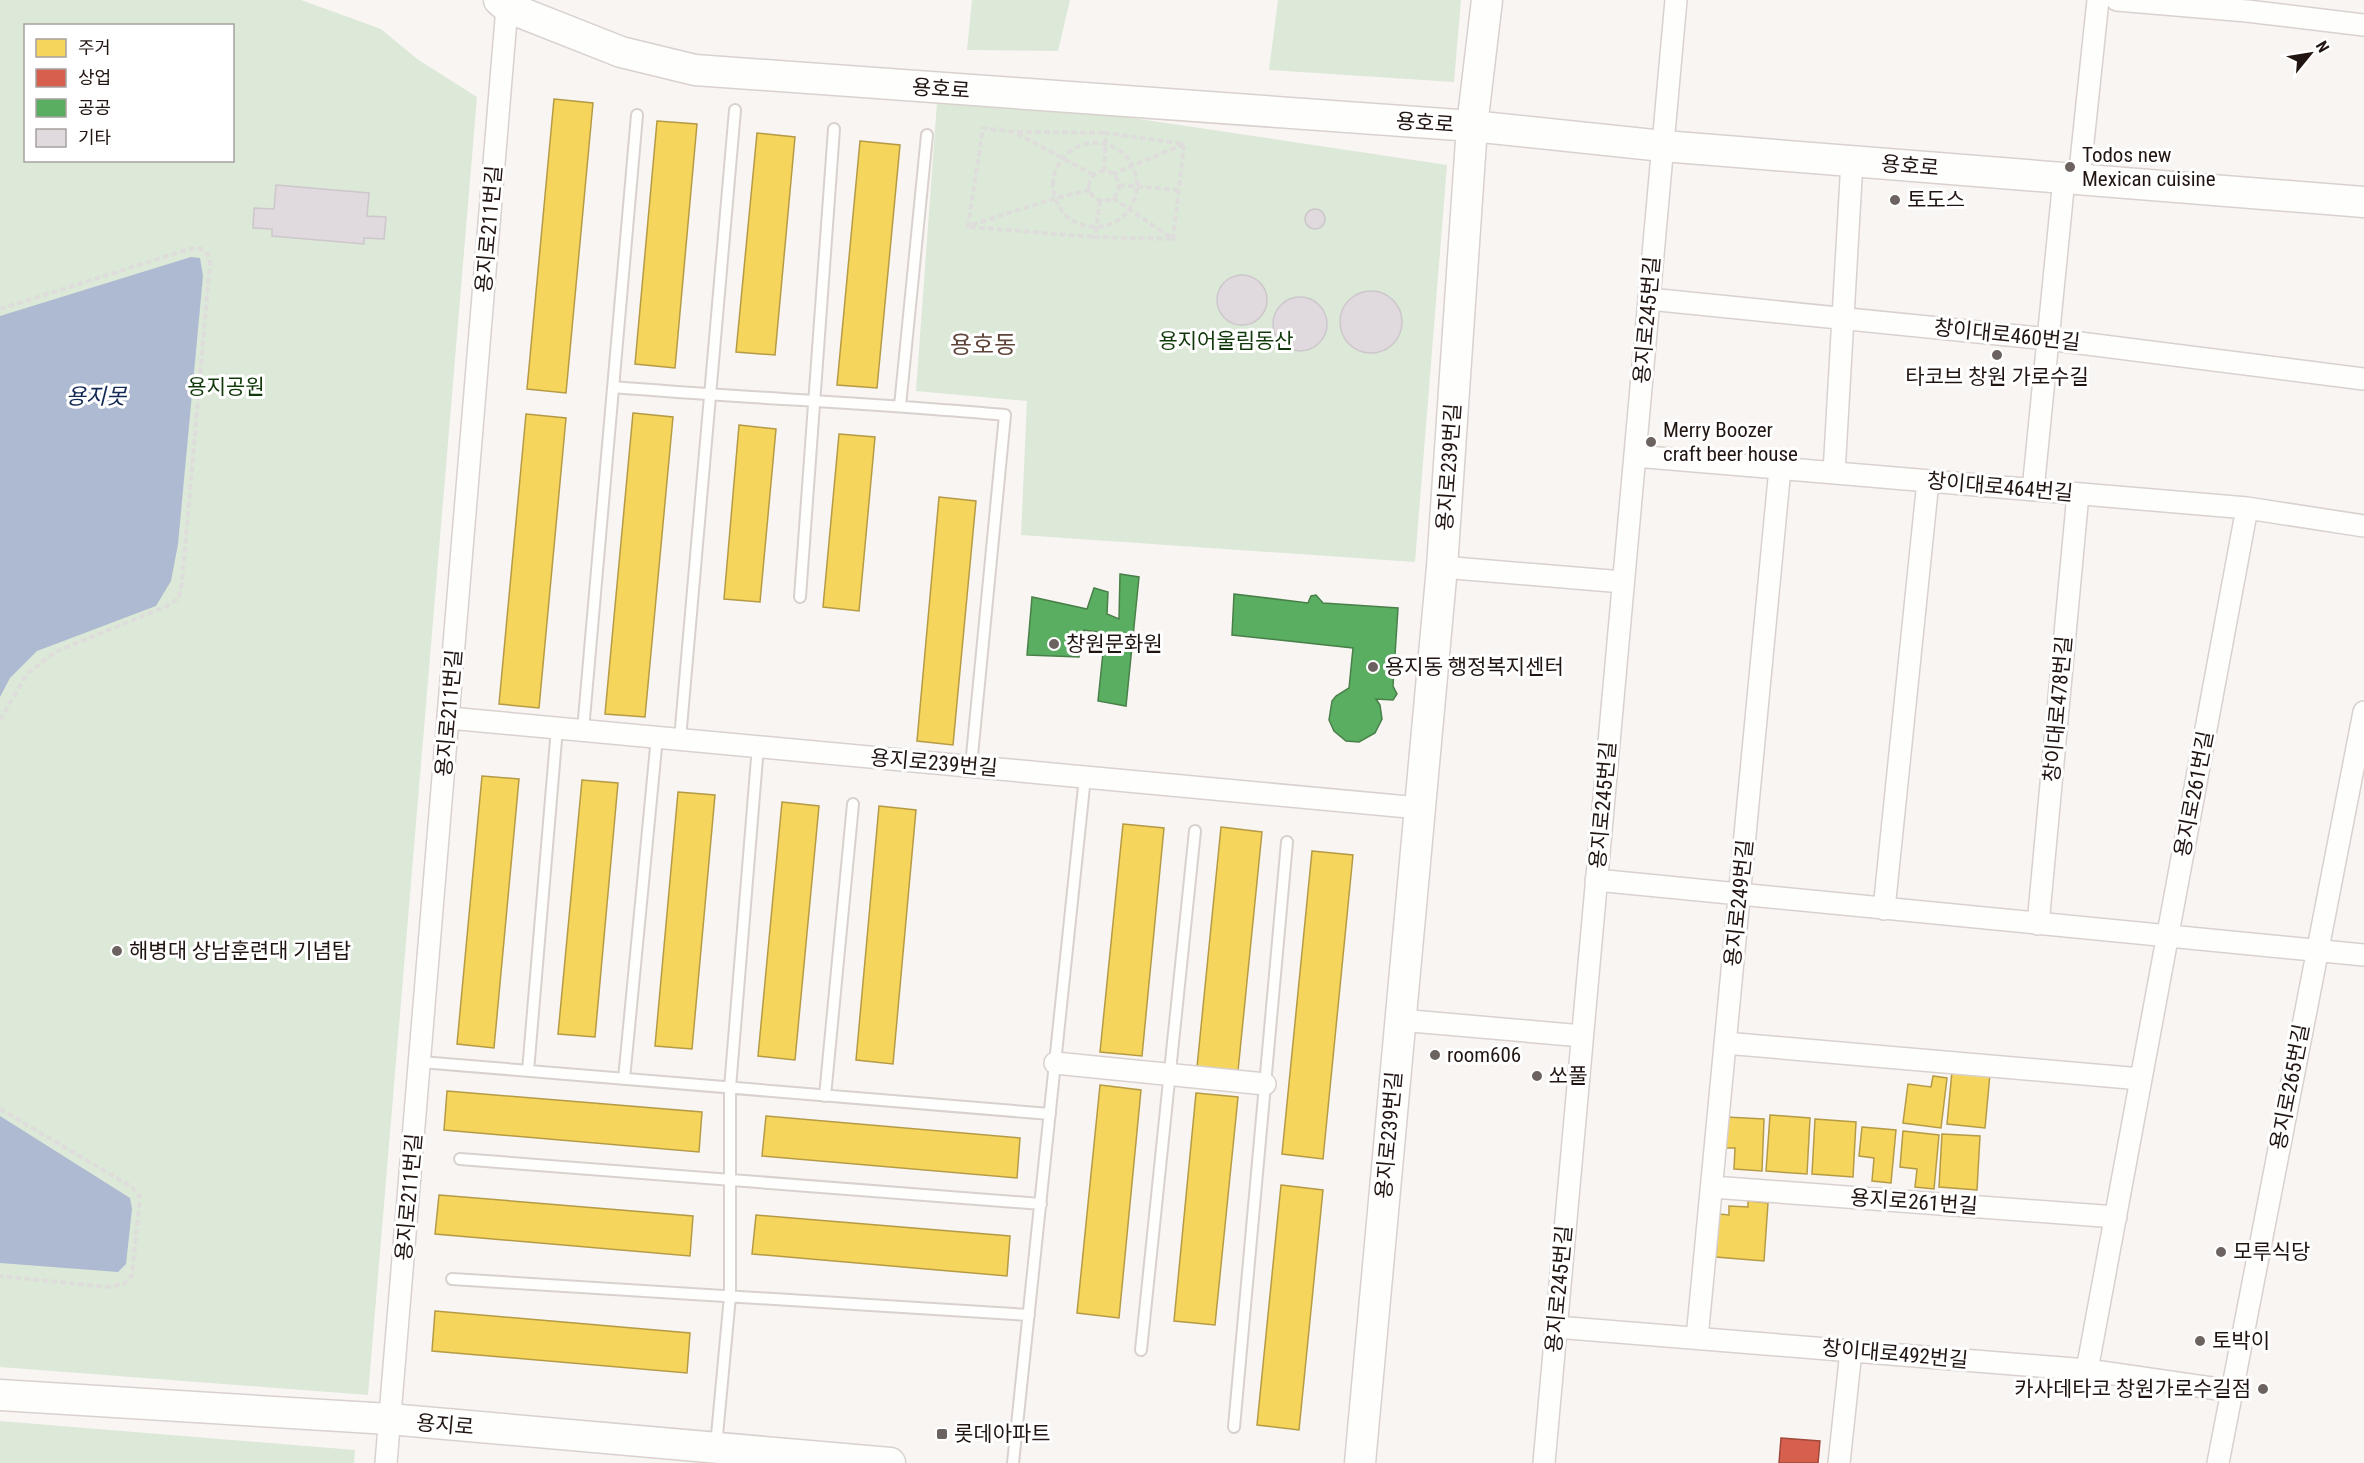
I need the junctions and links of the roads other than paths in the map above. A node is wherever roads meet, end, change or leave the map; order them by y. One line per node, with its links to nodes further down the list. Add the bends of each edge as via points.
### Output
1 (1486, 0): 10 (street, 용지로239번길)
2 (1676, 0): 13 (street, 용지로245번길)
3 (2098, 0): 15 (street)
4 (2117, 0): 6 (street)
5 (503, 3): 10 (street, 용호로, via 621,51 695,70); 37 (street, 용지로211번길)
6 (2248, 5): 7 (street)
7 (2364, 25)
8 (735, 110): 22 (lane)
9 (637, 115): 21 (lane)
10 (1472, 126): 13 (street, 용호로); 33 (street, 용지로239번길)
11 (834, 129): 23 (lane)
12 (927, 135): 24 (lane)
13 (1663, 146): 14 (street, 용호로); 17 (street, 용지로245번길)
14 (1852, 161): 15 (street, 용호로); 18 (street)
15 (2072, 179): 16 (street, 용호로); 19 (street)
16 (2364, 202)
17 (1649, 299): 18 (street, 창이대로460번길); 25 (street, 용지로245번길)
18 (1843, 318): 19 (street, 창이대로460번길); 27 (street)
19 (2048, 339): 20 (street, 창이대로460번길); 29 (street)
20 (2364, 379)
21 (613, 387): 22 (lane); 39 (lane)
22 (711, 395): 23 (lane); 41 (lane)
23 (814, 400): 24 (lane); 35 (lane)
24 (900, 406): 43 (lane, via 1005,415)
25 (1635, 456): 26 (street, 창이대로464번길); 34 (street, 용지로245번길)
26 (1780, 468): 27 (street, 창이대로464번길); 50 (street, 용지로249번길)
27 (1834, 473): 28 (street, 창이대로464번길)
28 (1928, 481): 29 (street, 창이대로464번길); 51 (street)
29 (2033, 490): 30 (street, 창이대로464번길)
30 (2078, 494): 31 (street, 창이대로464번길); 52 (street, 창이대로478번길)
31 (2247, 508): 32 (street, 창이대로464번길); 53 (street, 용지로261번길)
32 (2364, 526)
33 (1442, 567): 34 (street); 46 (street, 용지로239번길)
34 (1623, 582): 49 (street, 용지로245번길)
35 (800, 597)
36 (2364, 712): 54 (street, 용지로265번길)
37 (449, 718): 38 (street, 용지로239번길); 59 (street, 용지로211번길)
38 (557, 728): 39 (street, 용지로239번길); 61 (lane)
39 (583, 730): 40 (street, 용지로239번길)
40 (657, 737): 41 (street, 용지로239번길); 63 (lane)
41 (680, 739): 42 (street, 용지로239번길)
42 (758, 746): 43 (street, 용지로239번길); 66 (lane)
43 (971, 766): 44 (street, 용지로239번길)
44 (1085, 777): 46 (street, 용지로239번길); 60 (lane)
45 (853, 804): 67 (lane)
46 (1419, 808): 56 (street, 용지로239번길)
47 (1195, 831): 62 (lane)
48 (1287, 842): 65 (lane)
49 (1596, 880): 50 (street); 57 (street, 용지로245번길)
50 (1740, 894): 51 (street); 58 (street, 용지로249번길)
51 (1884, 909): 52 (street)
52 (2038, 924): 53 (street)
53 (2168, 937): 54 (street); 64 (street, 용지로261번길)
54 (2317, 949): 55 (street); 82 (street, 용지로265번길)
55 (2364, 955)
56 (1400, 1020): 57 (street); 90 (street, 용지로239번길)
57 (1582, 1036): 77 (street, 용지로245번길)
58 (1725, 1043): 64 (street); 71 (street, 용지로249번길)
59 (421, 1062): 61 (lane); 84 (street, 용지로211번길)
60 (1055, 1063): 62 (street); 68 (lane)
61 (528, 1071): 63 (lane)
62 (1170, 1074): 65 (street); 79 (lane)
63 (624, 1079): 66 (lane)
64 (2141, 1079): 73 (street, 용지로261번길)
65 (1265, 1084): 85 (lane)
66 (730, 1088): 67 (lane); 70 (lane)
67 (825, 1096): 68 (lane)
68 (1050, 1114): 72 (lane)
69 (460, 1159): 70 (lane)
70 (729, 1180): 72 (lane); 75 (lane)
71 (1712, 1187): 73 (street, 용지로261번길); 78 (street, 용지로249번길)
72 (1041, 1204): 76 (lane)
73 (2116, 1217): 81 (street, 용지로261번길)
74 (452, 1279): 75 (lane)
75 (730, 1296): 76 (lane); 86 (lane)
76 (1029, 1315): 89 (lane)
77 (1556, 1328): 78 (street, 창이대로492번길); 91 (street, 용지로245번길)
78 (1697, 1338): 80 (street, 창이대로492번길)
79 (1141, 1350)
80 (1851, 1351): 81 (street, 창이대로492번길); 92 (street)
81 (2087, 1370): 82 (street, 창이대로492번길)
82 (2232, 1390): 93 (street, 용지로265번길)
83 (0, 1395): 84 (street, 용지로)
84 (389, 1419): 86 (street, 용지로); 87 (street, 용지로211번길)
85 (1234, 1427)
86 (716, 1449): 88 (street, 용지로)
87 (386, 1463)
88 (890, 1463)
89 (1013, 1463)
90 (1360, 1463)
91 (1544, 1463)
92 (1839, 1463)
93 (2218, 1463)

